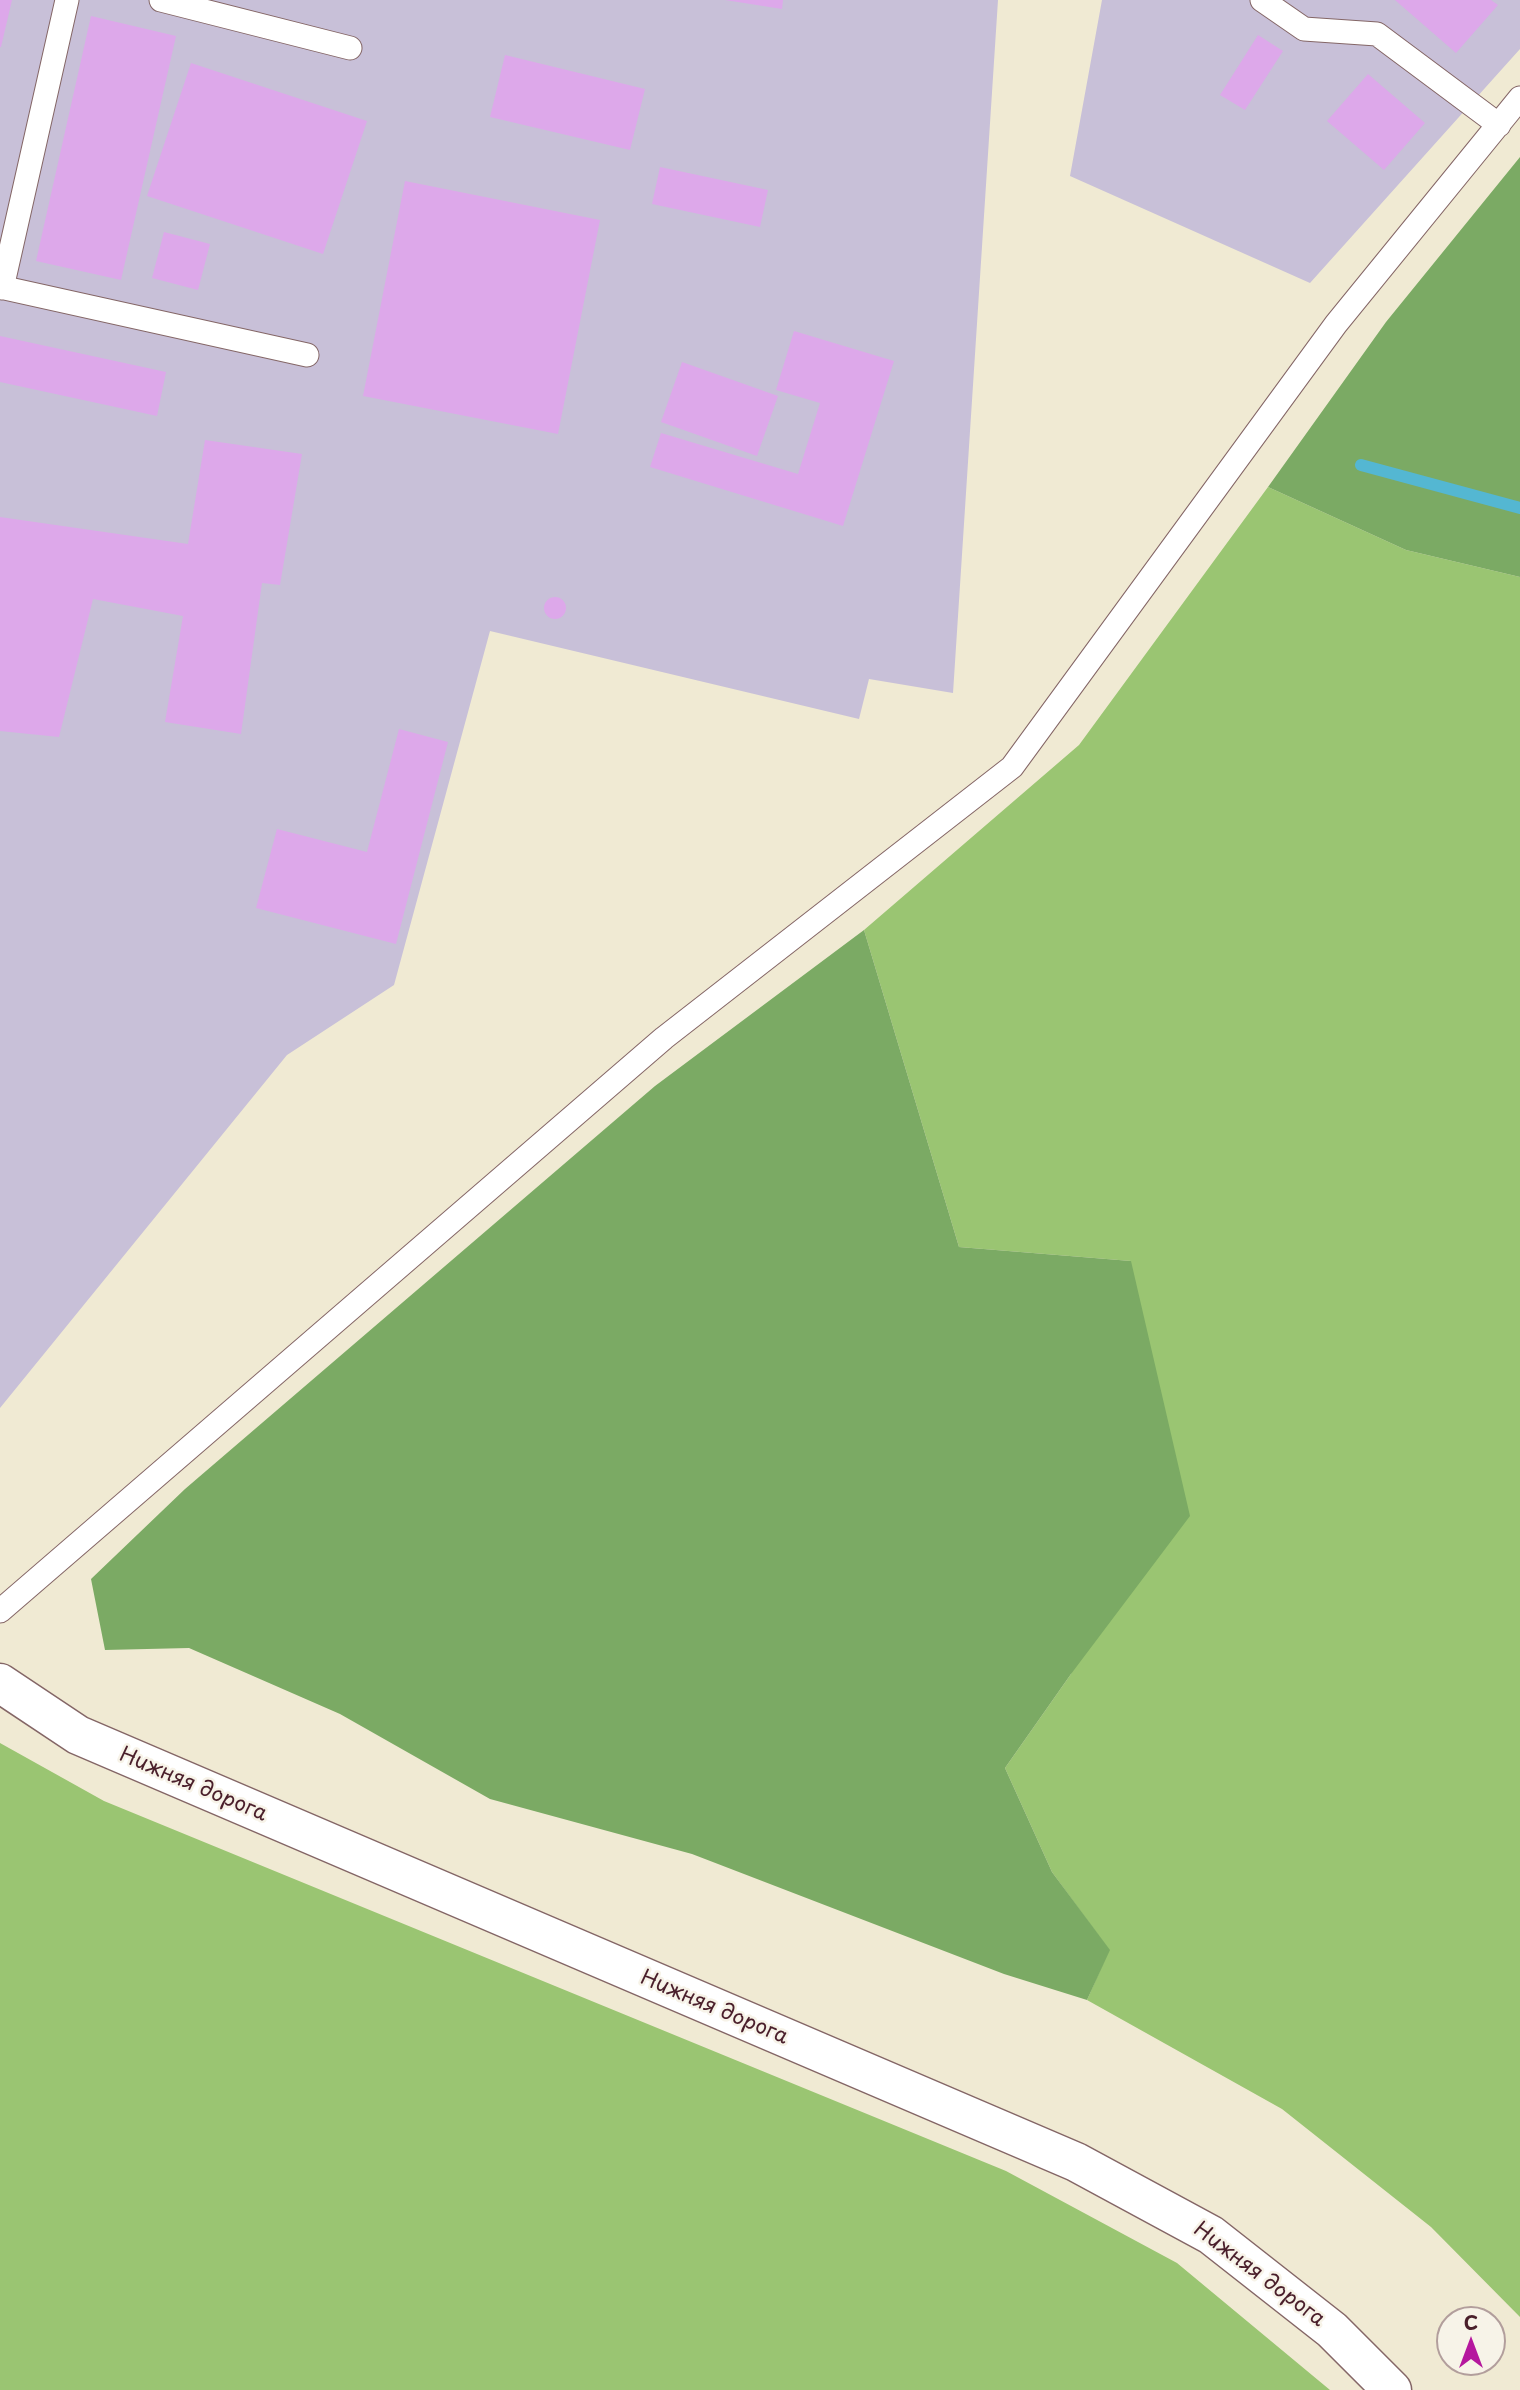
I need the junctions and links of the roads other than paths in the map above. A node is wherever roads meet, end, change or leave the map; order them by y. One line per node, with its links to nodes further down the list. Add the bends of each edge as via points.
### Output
1 (67, 0): 7 (lane)
2 (161, 0): 4 (lane)
3 (1262, 0): 6 (lane, via 1304,29 1377,34)
4 (350, 48)
5 (1520, 98): 6 (lane)
6 (1499, 125): 9 (lane, via 1336,324 1012,767 664,1038)
7 (1, 287): 8 (lane)
8 (307, 355)
9 (0, 1611)
10 (0, 1683): 11 (street, Нижняя дорога, via 78,1735 1076,2162 1211,2235 1332,2330)
11 (1392, 2390)

